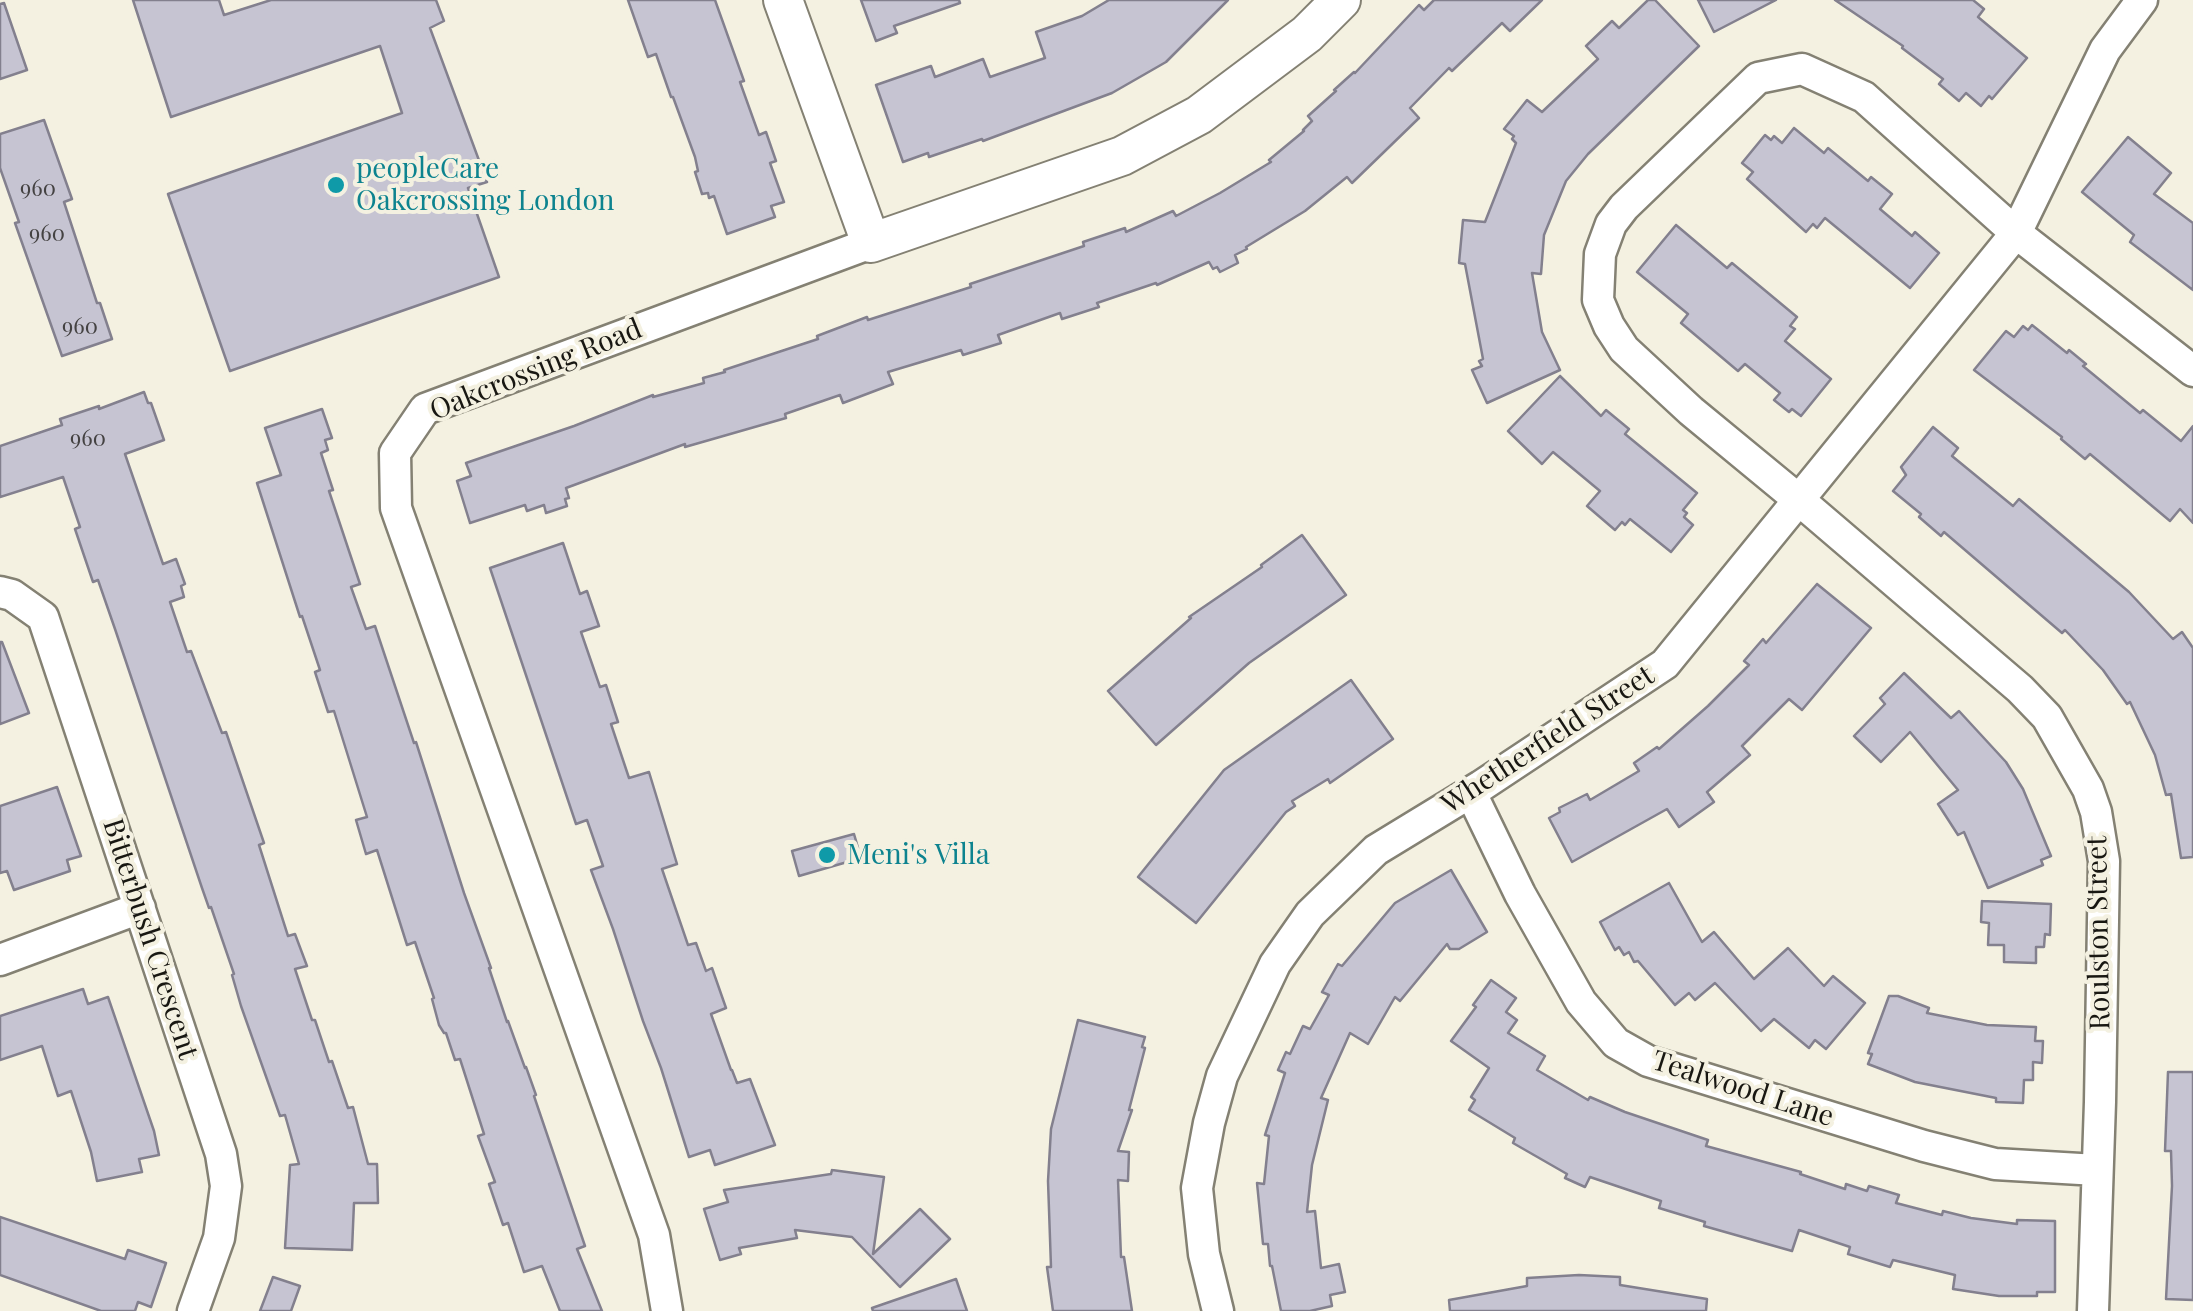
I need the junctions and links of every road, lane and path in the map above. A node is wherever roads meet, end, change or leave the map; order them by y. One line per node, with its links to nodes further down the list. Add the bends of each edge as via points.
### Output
1 (784, 0): 5 (street)
2 (1341, 0): 5 (street, Oakcrossing Road, via 1307,34 1198,115 1122,156)
3 (2142, 0): 4 (street, Whetherfield Street, via 2105,50)
4 (2016, 232): 6 (street, Roulston Street); 7 (street, Whetherfield Street); 7 (street, Roulston Street, via 1864,97 1802,69 1758,78 1624,207 1600,254 1598,300 1609,326 1624,350)
5 (871, 243): 14 (street, Oakcrossing Road, via 425,408 394,454 396,508 654,1235)
6 (2193, 371)
7 (1799, 500): 9 (street, Whetherfield Street, via 1665,664); 12 (street, Roulston Street, via 2020,689 2048,718 2088,788 2104,861)
8 (0, 592): 10 (street, Bitterbush Crescent, via 43,617)
9 (1471, 793): 12 (street, Tealwood Lane, via 1581,1002 1616,1043 1648,1061 1924,1146 1995,1164); 15 (street, Whetherfield Street, via 1376,850 1310,914 1275,964 1222,1076 1197,1188)
10 (140, 908): 11 (street); 13 (street, Bitterbush Crescent, via 226,1186 219,1238)
11 (0, 960)
12 (2098, 1170): 16 (street, Roulston Street)
13 (193, 1311)
14 (667, 1311)
15 (1218, 1311)
16 (2093, 1311)

